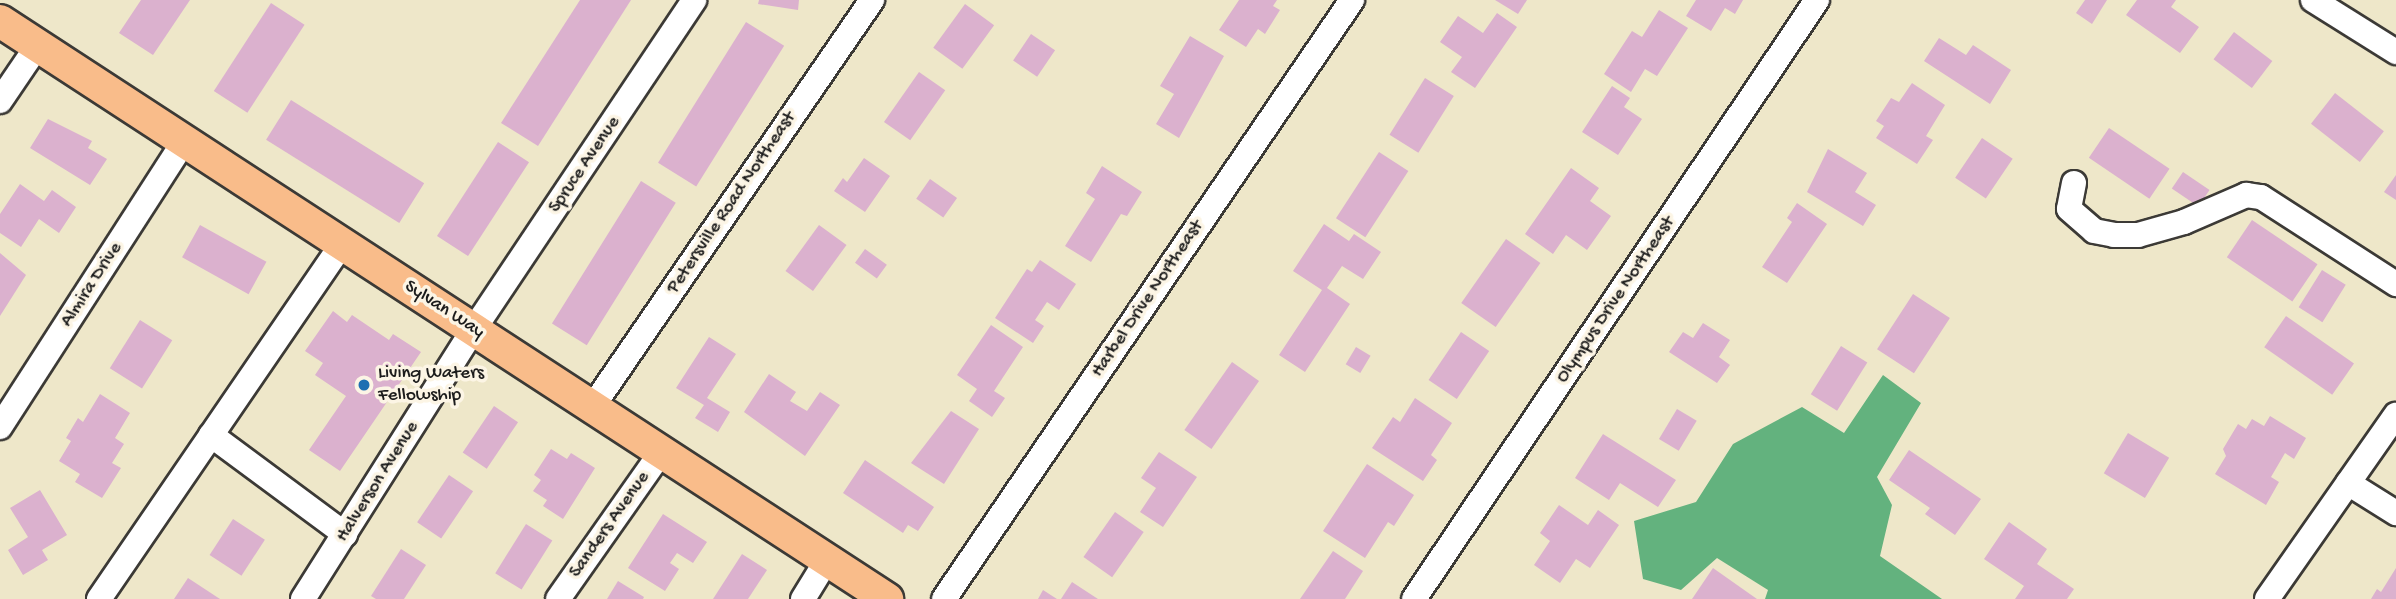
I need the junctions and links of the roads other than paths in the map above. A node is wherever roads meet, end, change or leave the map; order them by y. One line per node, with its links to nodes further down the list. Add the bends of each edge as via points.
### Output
1 (694, 0): 14 (street, Spruce Avenue)
2 (872, 0): 15 (street, Petersville Road Northeast)
3 (1352, 0): 30 (street, Harbel Drive Northeast)
4 (1817, 0): 24 (street, Olympus Drive Northeast)
5 (2313, 0): 8 (street)
6 (0, 20): 7 (main road, Sylvan Way)
7 (38, 46): 9 (street); 10 (main road, Sylvan Way)
8 (2396, 52)
9 (0, 101)
10 (184, 142): 12 (main road, Sylvan Way); 17 (street, Almira Drive)
11 (2074, 183): 13 (street, via 2069,209 2094,231 2114,235 2138,235 2184,222 2246,195 2261,197)
12 (342, 244): 14 (main road, Sylvan Way); 18 (street)
13 (2396, 284)
14 (474, 329): 15 (main road, Sylvan Way); 22 (street, Halverson Avenue)
15 (593, 406): 19 (main road, Sylvan Way)
16 (2396, 415): 20 (street)
17 (0, 427)
18 (211, 435): 22 (street); 25 (street)
19 (662, 451): 23 (main road, Sylvan Way); 27 (street, Sanders Avenue)
20 (2348, 483): 21 (street); 31 (street)
21 (2396, 513)
22 (345, 534): 26 (street, Halverson Avenue)
23 (827, 561): 28 (street); 29 (main road, Sylvan Way)
24 (1418, 598)
25 (99, 599)
26 (303, 599)
27 (558, 599)
28 (803, 599)
29 (887, 599)
30 (944, 599)
31 (2267, 599)

